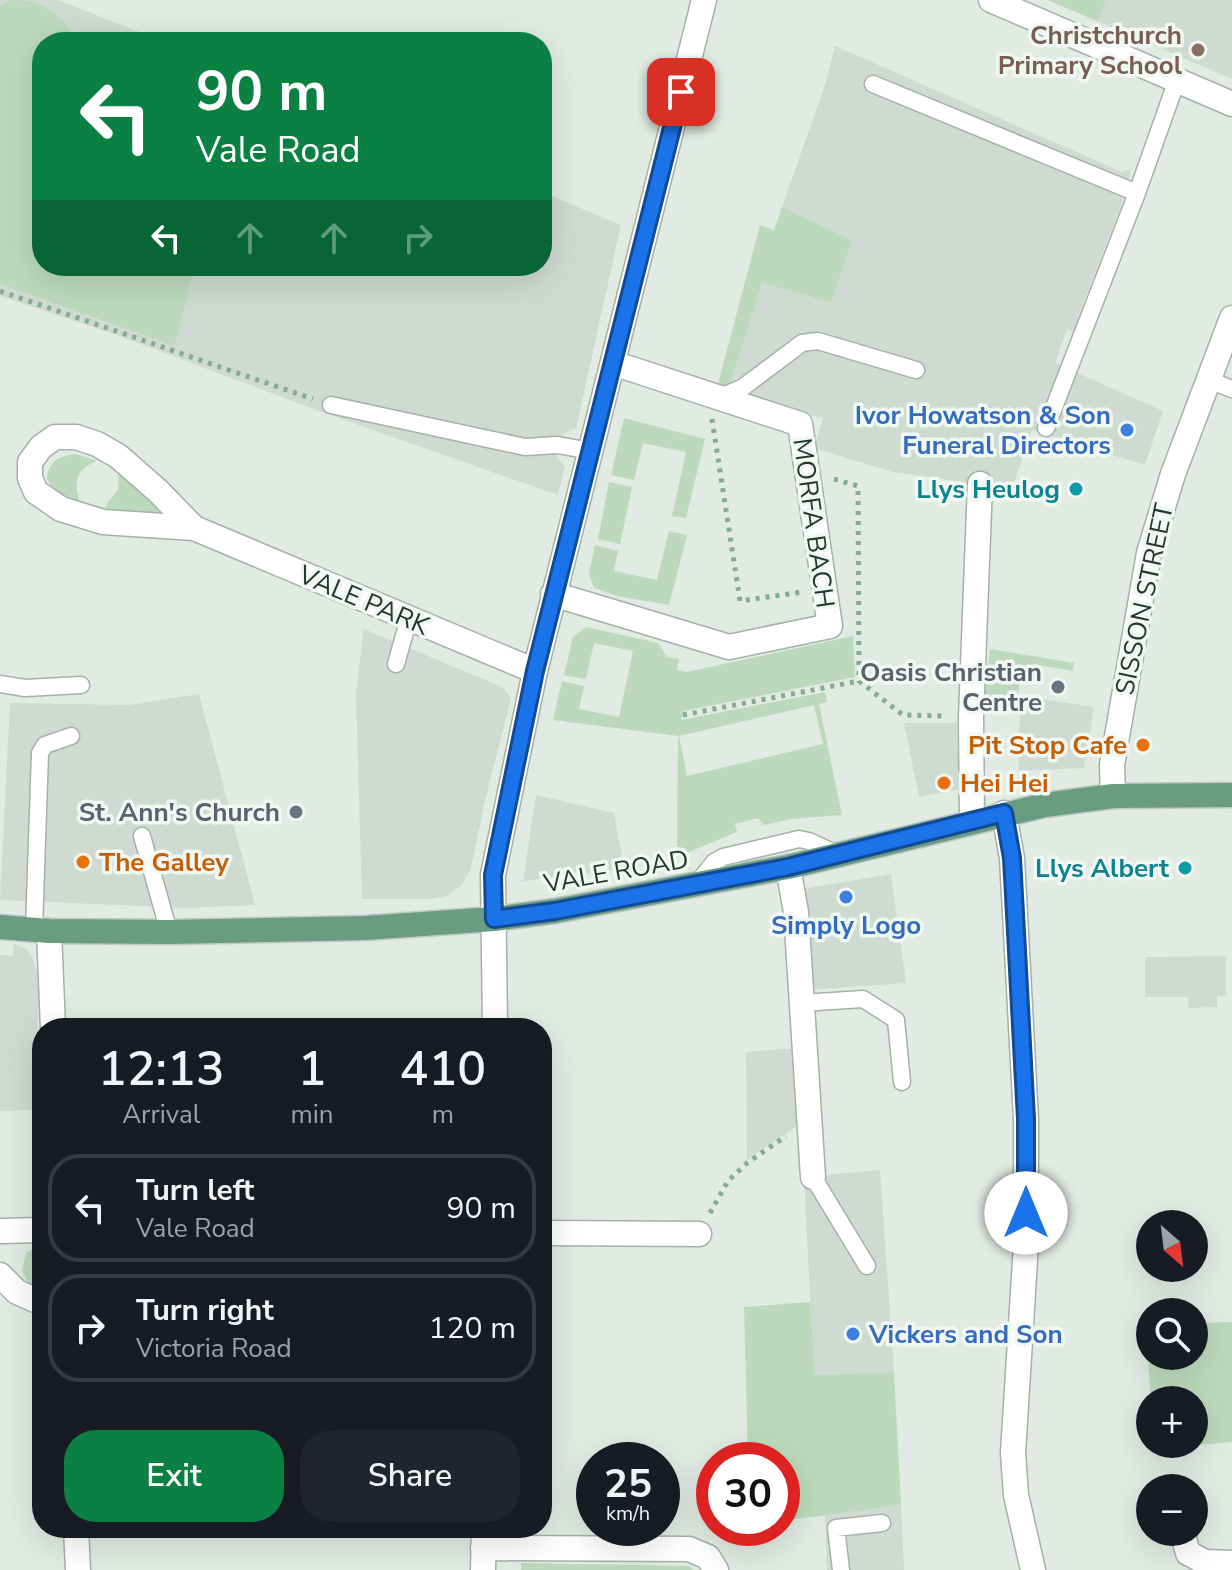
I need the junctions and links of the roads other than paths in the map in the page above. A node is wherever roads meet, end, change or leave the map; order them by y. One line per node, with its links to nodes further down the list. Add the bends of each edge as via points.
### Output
1 (704, 0): 8 (street)
2 (991, 0): 3 (street)
3 (1177, 80): 5 (street); 6 (lane)
4 (873, 84): 6 (lane)
5 (1232, 104)
6 (1137, 193): 14 (lane)
7 (1232, 318): 10 (street, SISSON STREET)
8 (613, 363): 12 (street, MORFA BACH); 15 (street)
9 (916, 370): 12 (lane, via 818,341 802,343 742,388)
10 (1209, 380): 11 (lane); 26 (street, SISSON STREET, via 1149,553 1120,710)
11 (1232, 389)
12 (713, 396): 18 (street, MORFA BACH, via 800,424 830,626 729,647)
13 (331, 405): 15 (lane, via 525,447 558,445)
14 (1046, 428)
15 (590, 451): 18 (street)
16 (980, 484): 28 (street)
17 (194, 528): 17 (street, VALE PARK, via 103,522 61,509 36,492 30,462 55,437 97,444 118,456); 19 (street, VALE PARK)
18 (553, 594): 21 (street)
19 (409, 618): 20 (lane); 21 (street, VALE PARK)
20 (396, 664)
21 (535, 671): 33 (street, via 493,875)
22 (0, 684): 23 (lane)
23 (81, 685)
24 (71, 736): 35 (lane, via 45,745 40,753)
25 (1232, 795): 26 (main road, VALE ROAD)
26 (1113, 796): 27 (main road, VALE ROAD)
27 (1004, 813): 28 (main road, VALE ROAD); 57 (street, via 1012,858 1026,1119 1026,1244 1013,1453 1016,1495)
28 (972, 821): 30 (main road, VALE ROAD)
29 (142, 836): 36 (lane)
30 (837, 854): 31 (main road, VALE ROAD); 32 (lane, via 799,839 723,857)
31 (788, 867): 32 (main road, VALE ROAD); 37 (street)
32 (695, 886): 33 (main road, VALE ROAD)
33 (494, 919): 36 (main road, VALE ROAD); 39 (street)
34 (0, 927): 35 (main road, VALE ROAD)
35 (41, 930): 36 (main road, VALE ROAD); 38 (street)
36 (169, 932)
37 (802, 1003): 40 (lane, via 863,999 896,1020); 41 (street)
38 (52, 1018)
39 (495, 1018)
40 (902, 1082)
41 (813, 1177): 46 (lane)
42 (32, 1230): 43 (street)
43 (0, 1231)
44 (552, 1233): 45 (street)
45 (699, 1234)
46 (867, 1266)
47 (0, 1275): 48 (street)
48 (32, 1299)
49 (882, 1523): 56 (lane, via 836,1528)
50 (76, 1538): 54 (street)
51 (1186, 1546): 53 (street, via 1188,1553 1205,1562)
52 (483, 1549): 55 (street, via 689,1549 708,1557)
53 (1232, 1563)
54 (78, 1570)
55 (716, 1570)
56 (841, 1570)
57 (1033, 1570)

